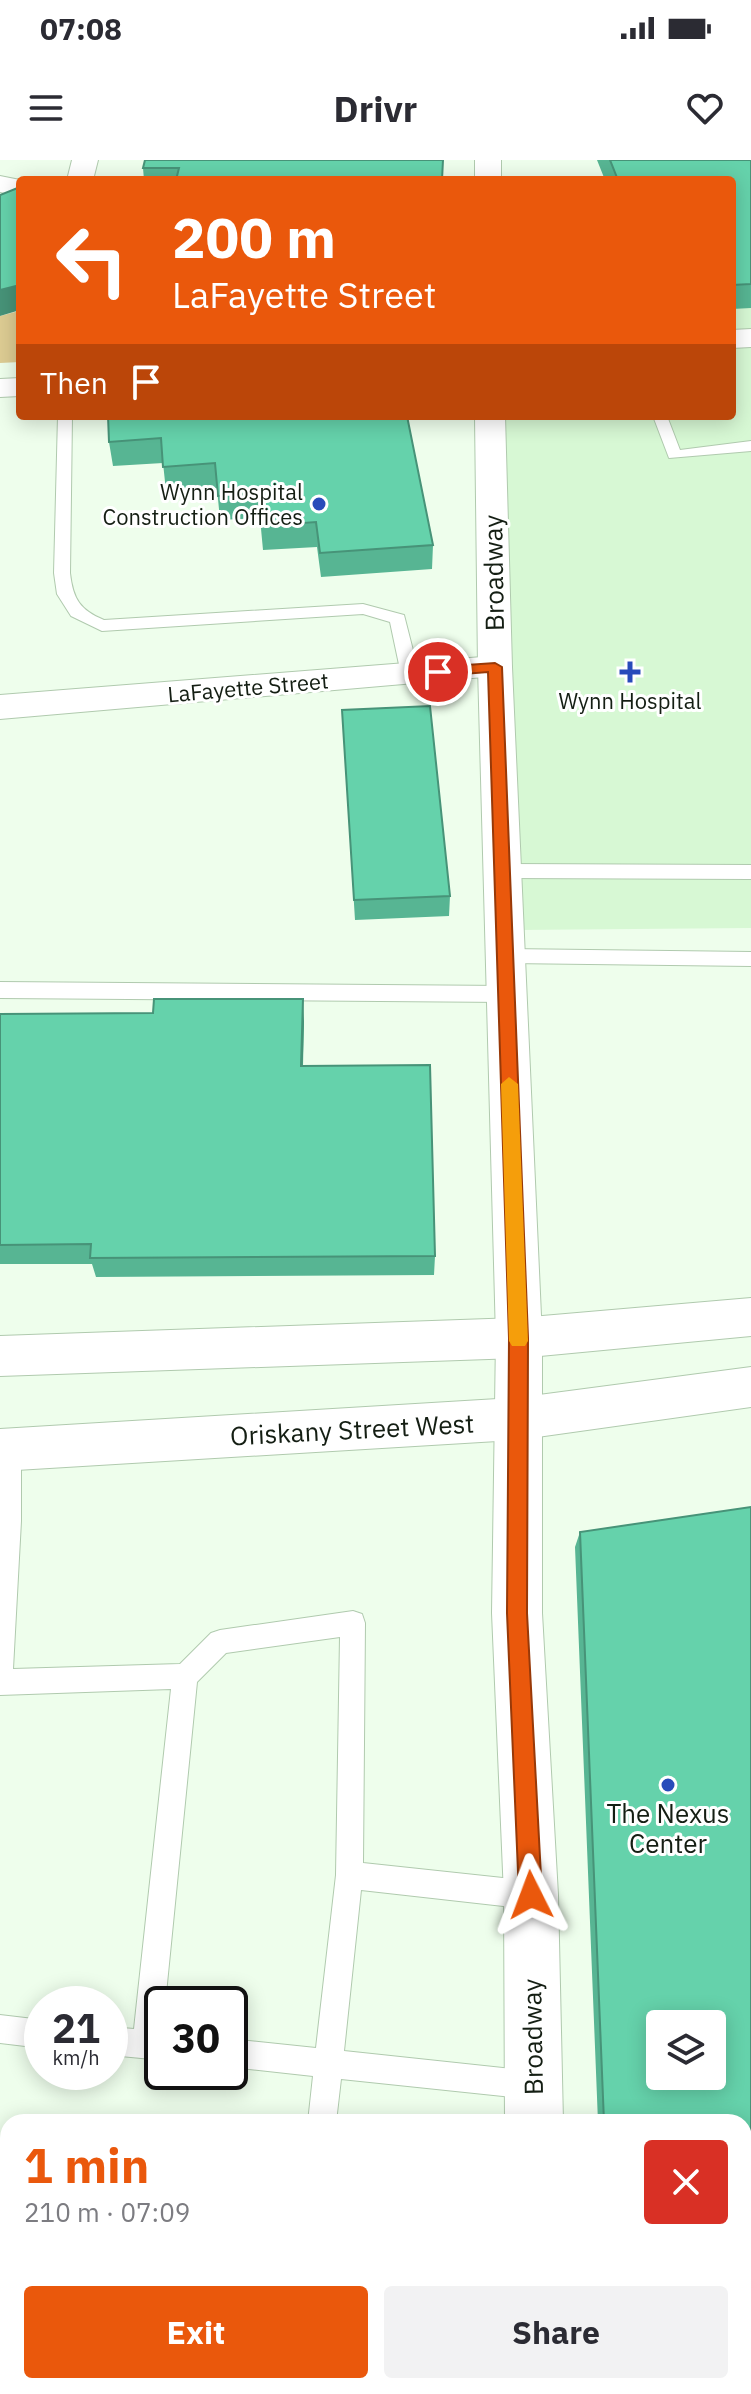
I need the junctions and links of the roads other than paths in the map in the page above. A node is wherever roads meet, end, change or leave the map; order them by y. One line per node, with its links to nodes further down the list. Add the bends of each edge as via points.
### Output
1 (65, 420): 6 (lane, via 63,595 77,616 102,626 363,609 398,619)
2 (490, 420): 5 (street, Broadway)
3 (661, 420): 4 (lane, via 674,455)
4 (751, 446)
5 (495, 667): 6 (street, LaFayette Street); 8 (street, Broadway)
6 (410, 674): 7 (street, LaFayette Street)
7 (0, 707)
8 (502, 871): 9 (lane); 11 (street, Broadway)
9 (751, 872)
10 (751, 959): 11 (lane)
11 (506, 975): 12 (lane); 14 (street, Broadway)
12 (0, 990)
13 (751, 1317): 14 (street)
14 (519, 1338): 15 (street); 17 (street, Broadway)
15 (0, 1356)
16 (751, 1387): 17 (street, Oriskany Street West)
17 (516, 1419): 18 (street, Oriskany Street West); 22 (street, Broadway, via 517,1613)
18 (4, 1450): 20 (lane, via 9,1521)
19 (185, 1676): 20 (lane); 21 (lane, via 220,1642 353,1623); 23 (lane)
20 (0, 1679)
21 (349, 1875): 22 (lane); 27 (lane)
22 (531, 1895): 28 (street, Broadway)
23 (159, 1986)
24 (0, 2029): 25 (lane)
25 (24, 2032)
26 (248, 2055): 27 (lane)
27 (327, 2063): 28 (lane); 29 (lane)
28 (533, 2103)
29 (323, 2114)

